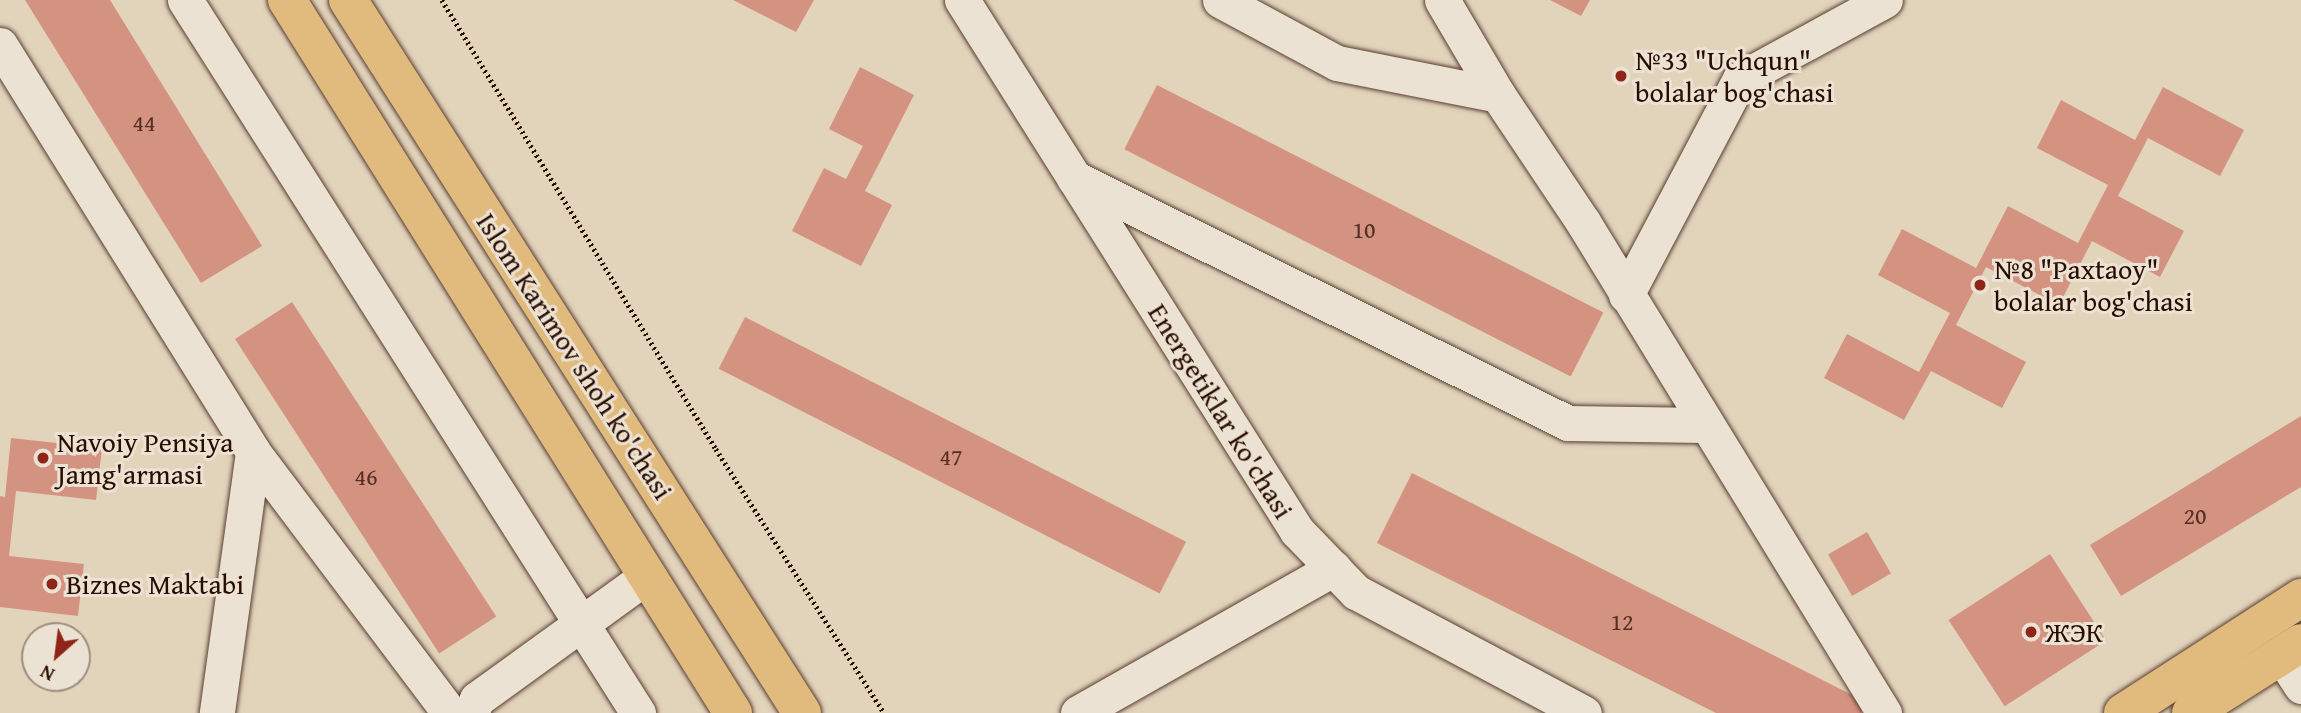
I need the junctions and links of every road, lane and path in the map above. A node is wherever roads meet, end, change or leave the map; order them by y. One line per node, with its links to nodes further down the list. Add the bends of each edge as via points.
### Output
1 (185, 0): 18 (street)
2 (287, 0): 16 (main road, Islom Karimov shoh ko'chasi)
3 (348, 0): 25 (main road, Islom Karimov shoh ko'chasi)
4 (442, 0): 26 (path, via 716,449)
5 (962, 0): 11 (street, Energetiklar ko'chasi)
6 (1220, 0): 10 (street, via 1337,63)
7 (1442, 0): 10 (street)
8 (1885, 0): 12 (street, via 1740,79)
9 (0, 45): 14 (street)
10 (1499, 94): 12 (street)
11 (1074, 178): 13 (street, via 1568,423); 15 (street, Energetiklar ko'chasi, via 1297,531)
12 (1626, 295): 13 (street)
13 (1705, 425): 29 (street)
14 (253, 452): 21 (street); 22 (street)
15 (1334, 568): 27 (street); 28 (street, Energetiklar ko'chasi, via 1356,592)
16 (647, 576): 18 (street); 24 (main road, Islom Karimov shoh ko'chasi)
17 (2301, 598): 30 (main road)
18 (582, 626): 20 (street); 23 (street, via 477,699)
19 (2294, 661): 31 (main road)
20 (637, 712)
21 (217, 713)
22 (450, 713)
23 (471, 713)
24 (733, 713)
25 (802, 713)
26 (884, 713)
27 (1078, 713)
28 (1584, 713)
29 (1884, 713)
30 (2123, 713)
31 (2191, 713)

